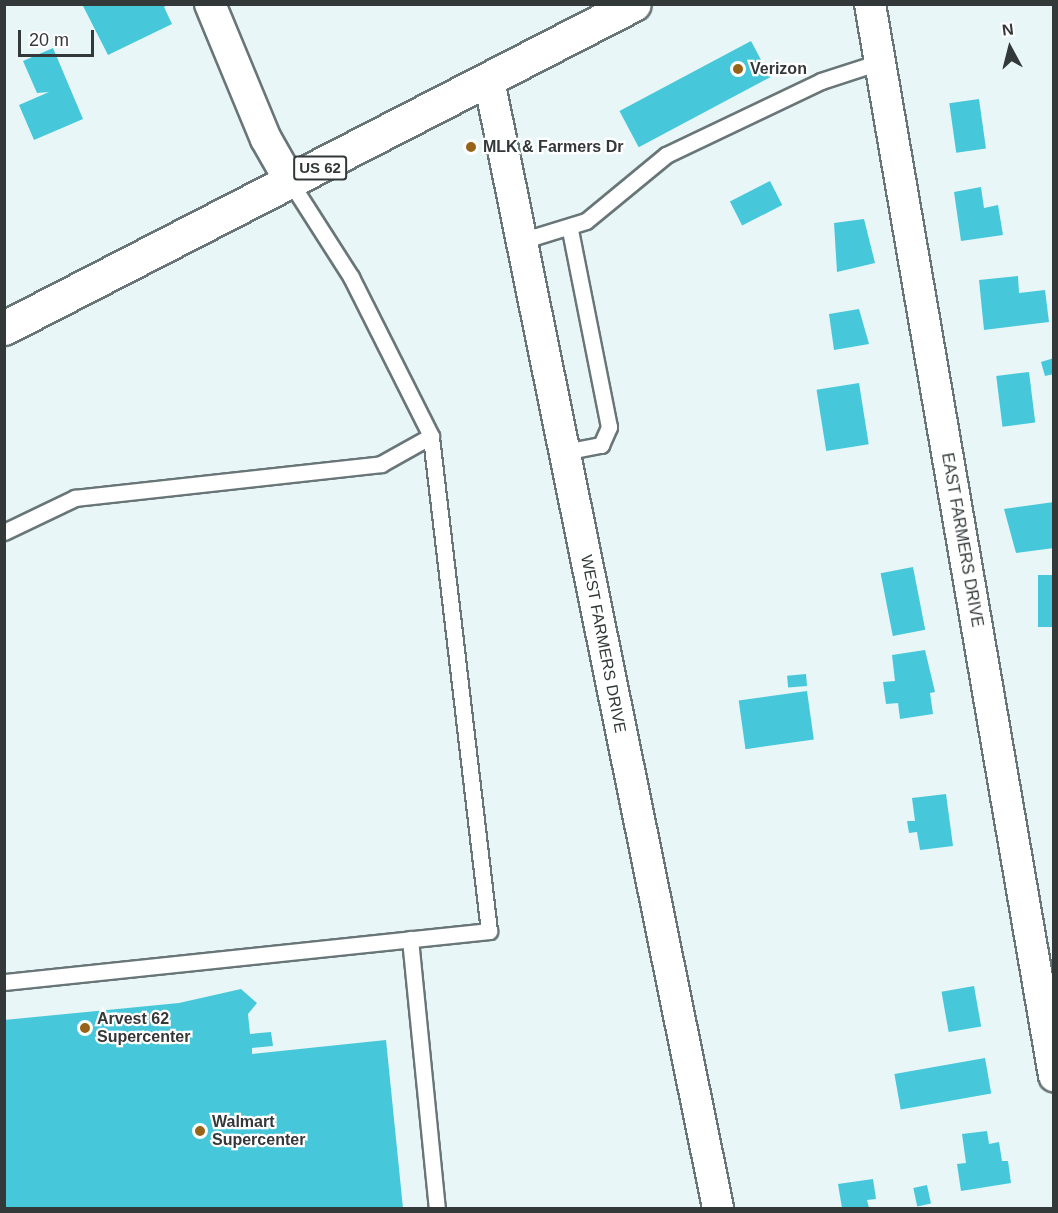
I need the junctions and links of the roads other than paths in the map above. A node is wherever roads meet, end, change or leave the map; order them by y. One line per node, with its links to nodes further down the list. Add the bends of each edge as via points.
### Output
1 (210, 4): 6 (street, via 266,139)
2 (634, 4): 5 (highway, US 62)
3 (870, 4): 4 (street, EAST FARMERS DRIVE)
4 (880, 62): 7 (lane, via 821,81 666,155); 15 (street, EAST FARMERS DRIVE)
5 (489, 80): 6 (highway, US 62); 8 (street, WEST FARMERS DRIVE)
6 (291, 183): 9 (highway, US 62); 10 (lane, via 351,277)
7 (570, 230): 8 (lane); 11 (lane, via 609,426 601,445)
8 (521, 240): 11 (street, WEST FARMERS DRIVE)
9 (4, 328)
10 (431, 436): 12 (lane, via 381,464 75,498); 13 (lane, via 489,931)
11 (564, 452): 17 (street, WEST FARMERS DRIVE)
12 (4, 532)
13 (410, 939): 14 (lane); 16 (lane)
14 (4, 982)
15 (1053, 1076)
16 (437, 1209)
17 (718, 1209)

